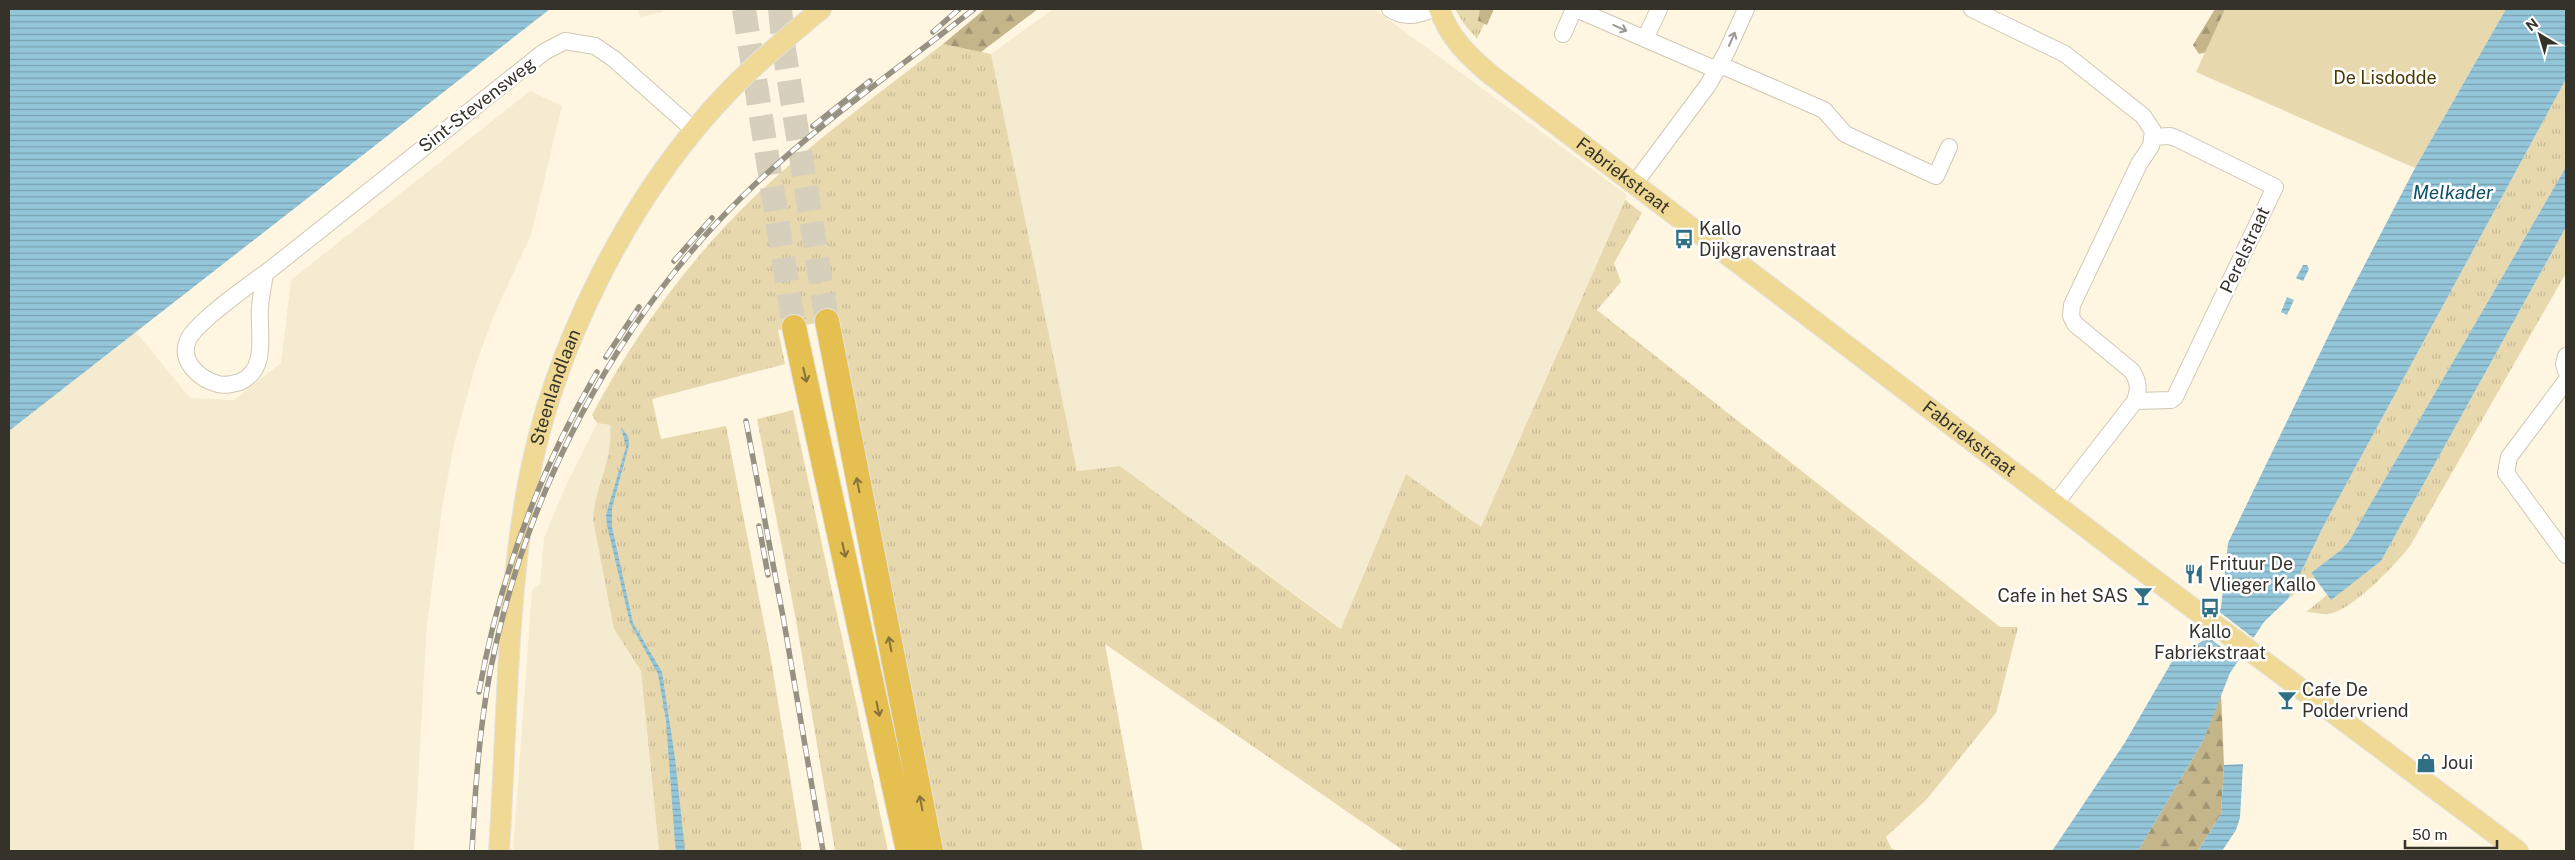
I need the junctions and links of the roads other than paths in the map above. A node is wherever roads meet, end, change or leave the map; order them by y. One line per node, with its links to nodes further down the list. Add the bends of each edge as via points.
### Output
1 (821, 9): 12 (main road, Steenlandlaan, via 764,57)
2 (1390, 9): 3 (street, via 1400,16)
3 (1432, 9)
4 (1439, 9): 15 (main road, Fabriekstraat, via 1447,29 1464,52)
5 (1575, 9): 9 (street); 10 (street, one-way to 10)
6 (1658, 9): 10 (street)
7 (1746, 9): 11 (street, one-way to 7)
8 (1972, 9): 13 (street, via 2065,54 2143,116 2151,126)
9 (1562, 34)
10 (1645, 39): 11 (street, via 1710,67)
11 (1717, 67): 14 (street, via 1725,67 1824,110 1845,134 1936,176); 15 (street, via 1708,85)
12 (695, 131): 16 (street, Sint-Stevensweg, via 614,59 595,46 565,41 544,52); 25 (main road, Steenlandlaan, via 631,222 598,283 569,347 535,455 516,572)
13 (2152, 137): 22 (street, via 2148,152 2139,164 2072,305 2071,316 2079,330 2132,371 2138,380); 22 (street, Perelstraat, via 2178,139 2275,186 2175,397 2171,400)
14 (1949, 147)
15 (1635, 183): 23 (main road, Fabriekstraat)
16 (265, 274): 16 (street, Sint-Stevensweg, via 200,325 188,339 189,365 200,376 219,385 234,384 250,377 261,347 260,308)
17 (827, 321): 27 (highway, one-way to 17)
18 (794, 327): 26 (highway, one-way to 26)
19 (2566, 356): 20 (street)
20 (2566, 371)
21 (2566, 381): 24 (street, via 2509,457 2506,473)
22 (2135, 401): 23 (street)
23 (2055, 504): 28 (main road, Fabriekstraat)
24 (2566, 554)
25 (500, 851)
26 (908, 851)
27 (931, 851)
28 (2518, 851)

